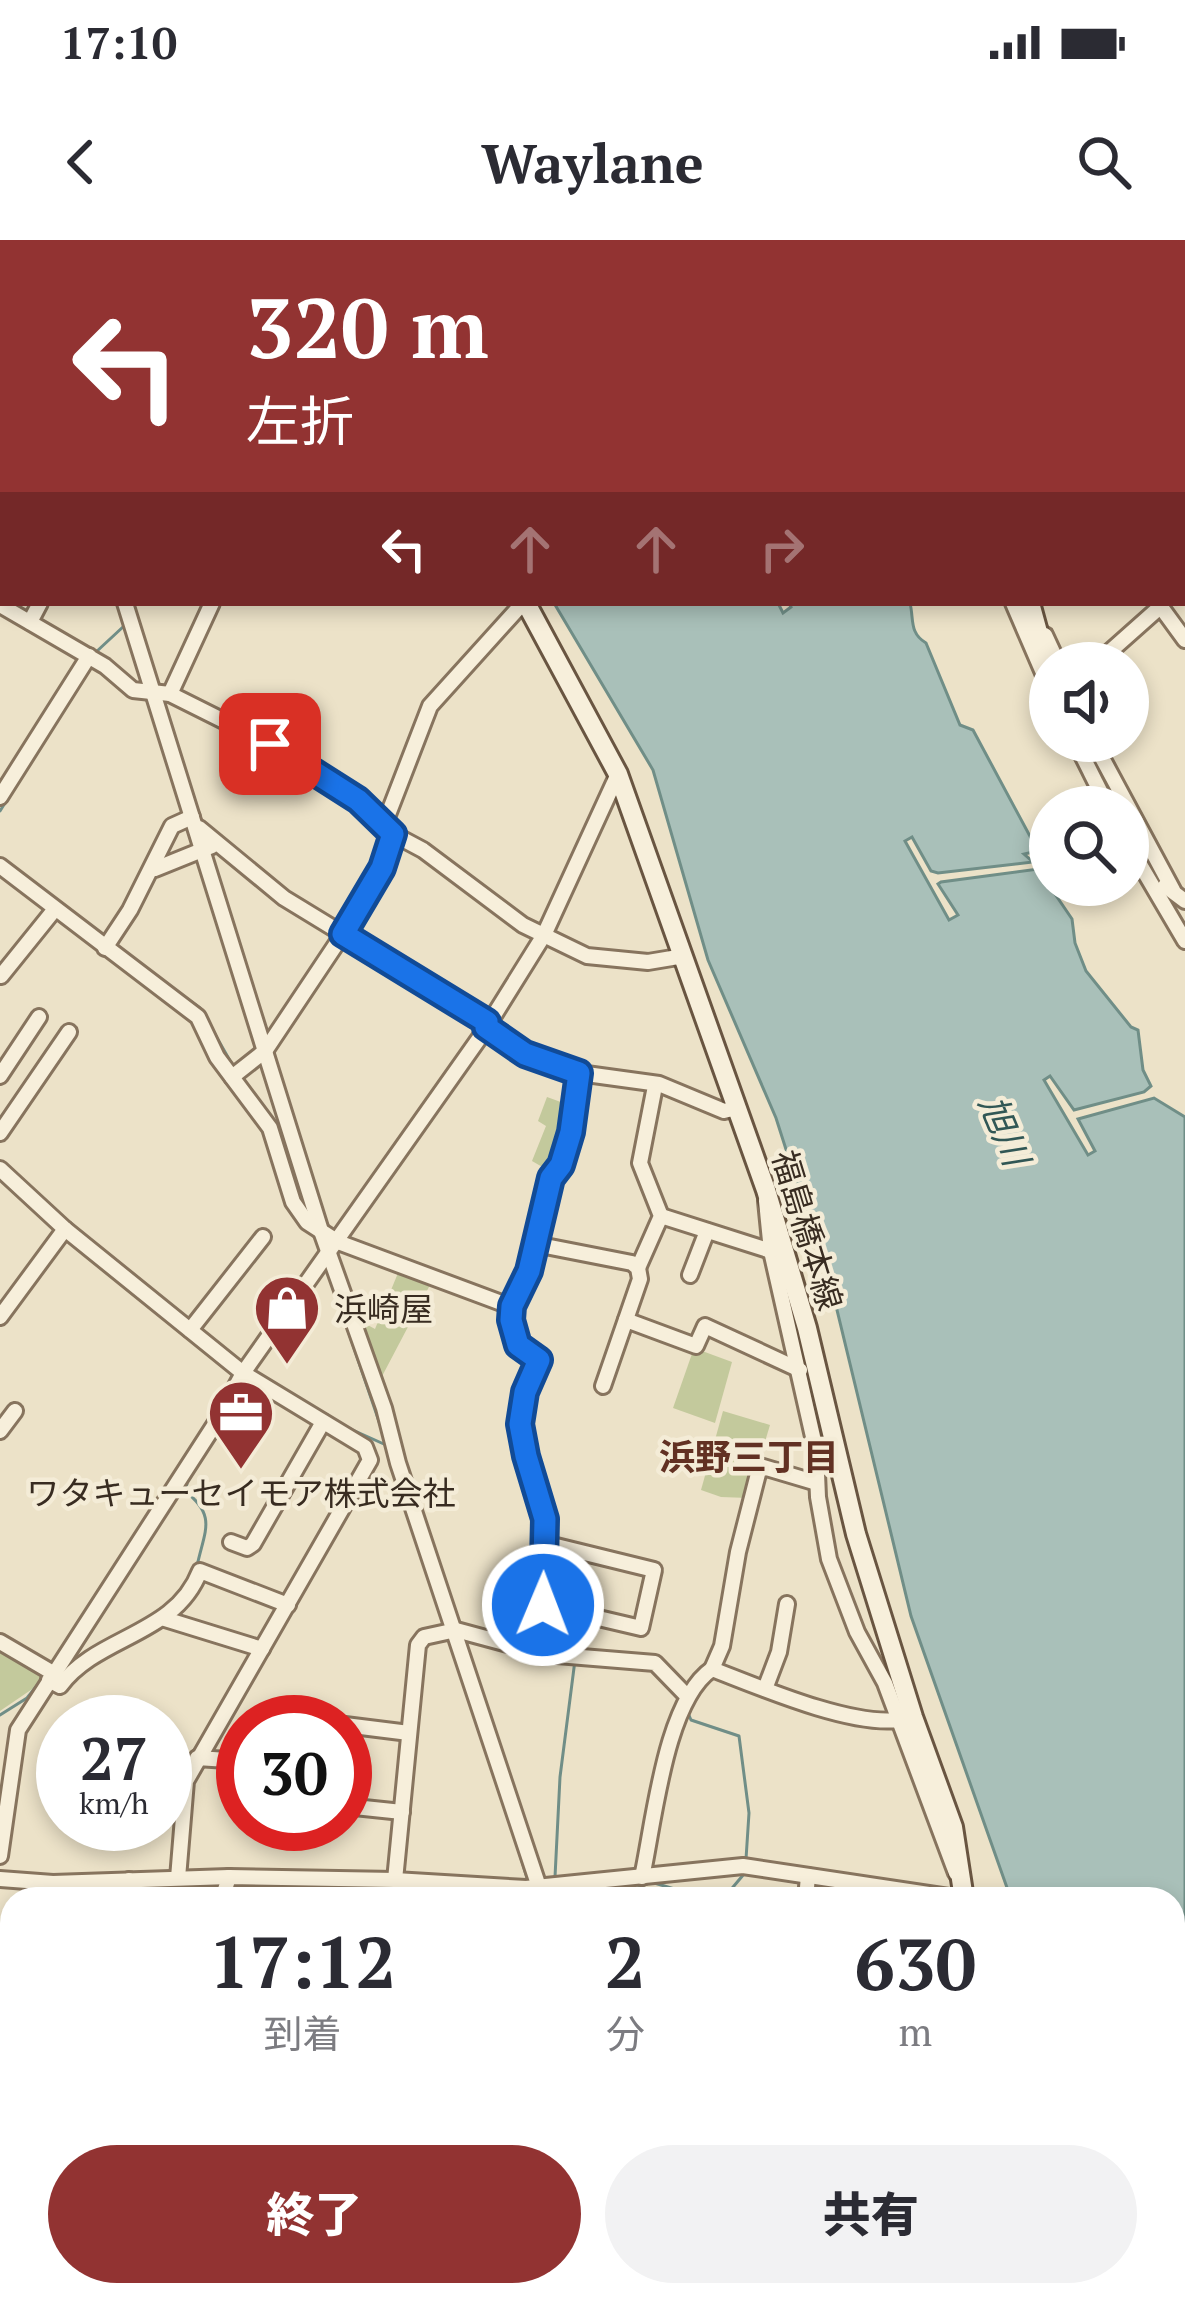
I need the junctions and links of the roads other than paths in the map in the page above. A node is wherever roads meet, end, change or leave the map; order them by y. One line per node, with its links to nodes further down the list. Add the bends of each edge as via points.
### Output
1 (2, 606): 11 (street)
2 (38, 606): 11 (street)
3 (126, 606): 18 (street)
4 (211, 606): 19 (street)
5 (522, 606): 24 (street, via 430,706)
6 (527, 606): 21 (main road, 福島橋本線)
7 (1014, 606): 16 (street)
8 (1031, 606): 13 (main road)
9 (1031, 606): 14 (street)
10 (1164, 607): 12 (street); 15 (street)
11 (30, 622): 17 (street)
12 (1185, 640)
13 (1041, 642)
14 (1048, 642)
15 (1122, 642)
16 (1029, 643)
17 (89, 656): 18 (street); 22 (street)
18 (145, 691): 19 (street); 23 (street)
19 (170, 694): 24 (street, via 270,744)
20 (1104, 762): 31 (street)
21 (618, 774): 34 (street); 38 (main road, 福島橋本線)
22 (0, 797)
23 (190, 820): 25 (street); 28 (street, via 166,837)
24 (389, 829): 34 (street); 35 (street, via 382,868)
25 (203, 849): 28 (street); 35 (street); 43 (street)
26 (1149, 864): 31 (street)
27 (0, 866): 33 (street)
28 (151, 872): 37 (street)
29 (1185, 875): 31 (street)
30 (1149, 880): 36 (street)
31 (1173, 890): 32 (street)
32 (1185, 901)
33 (55, 909): 37 (street); 39 (street)
34 (544, 935): 38 (street, via 587,956); 41 (street)
35 (341, 937): 41 (street); 43 (street)
36 (1185, 941)
37 (107, 944): 45 (street, via 198,1017)
38 (684, 956): 48 (main road, 福島橋本線)
39 (1, 976)
40 (39, 1017): 46 (street)
41 (487, 1024): 44 (street, via 525,1054); 59 (street)
42 (69, 1032): 49 (street)
43 (262, 1051): 45 (street); 54 (street)
44 (579, 1073): 47 (street); 57 (street)
45 (235, 1074): 54 (street, via 270,1128 292,1202)
46 (0, 1076)
47 (655, 1086): 48 (street, via 724,1111); 52 (street, via 640,1163)
48 (737, 1108): 51 (main road, 福島橋本線)
49 (0, 1133)
50 (1, 1172): 53 (street)
51 (766, 1190): 58 (street); 94 (main road, 福島橋本線, via 856,1534)
52 (661, 1216): 55 (street); 60 (street)
53 (65, 1228): 63 (street); 65 (street)
54 (315, 1229): 59 (street)
55 (707, 1231): 58 (street); 61 (street)
56 (262, 1237): 65 (street)
57 (538, 1245): 60 (street); 62 (street)
58 (771, 1251): 66 (street)
59 (329, 1255): 62 (street); 67 (street); 79 (street)
60 (638, 1268): 64 (street)
61 (690, 1275)
62 (512, 1309): 74 (street, via 513,1334 539,1360 520,1424)
63 (0, 1317)
64 (626, 1320): 66 (street, via 695,1346 705,1326); 68 (street)
65 (190, 1330): 67 (street)
66 (800, 1370): 72 (street)
67 (243, 1373): 70 (street); 84 (street)
68 (603, 1386)
69 (15, 1411): 71 (street)
70 (323, 1422): 73 (street, via 253,1544); 76 (street, via 365,1448 370,1460)
71 (0, 1431)
72 (818, 1483): 83 (street, via 760,1466); 87 (street, via 829,1559)
73 (231, 1542)
74 (544, 1544): 77 (street); 77 (street, via 654,1570 640,1628)
75 (787, 1604): 85 (street)
76 (288, 1605): 78 (street, via 200,1571); 81 (street)
77 (543, 1605): 82 (street)
78 (166, 1618): 81 (street); 84 (street)
79 (451, 1630): 82 (street); 89 (street, via 418,1645); 106 (street)
80 (0, 1642): 84 (street)
81 (262, 1649): 90 (street)
82 (545, 1649): 86 (street, via 655,1663)
83 (712, 1669): 85 (street); 86 (street)
84 (51, 1682): 95 (street, via 18,1730)
85 (765, 1689): 87 (street)
86 (689, 1693): 97 (street)
87 (898, 1720): 109 (street)
88 (372, 1728): 89 (street)
89 (410, 1733): 93 (street)
90 (197, 1758): 91 (street); 98 (street, via 182,1800)
91 (216, 1759)
92 (372, 1809): 93 (street)
93 (402, 1812): 101 (street)
94 (953, 1827): 110 (main road, 福島橋本線); 111 (main road)
95 (0, 1856)
96 (229, 1877): 98 (street); 101 (street); 104 (street)
97 (642, 1877): 102 (street, via 745,1866); 107 (street)
98 (178, 1878): 100 (street)
99 (0, 1879): 100 (street)
100 (129, 1880): 103 (street)
101 (395, 1880): 105 (street)
102 (808, 1885): 108 (street)
103 (126, 1887)
104 (225, 1887)
105 (486, 1887)
106 (537, 1887)
107 (568, 1887)
108 (842, 1887)
109 (960, 1887)
110 (962, 1887)
111 (974, 1887)

